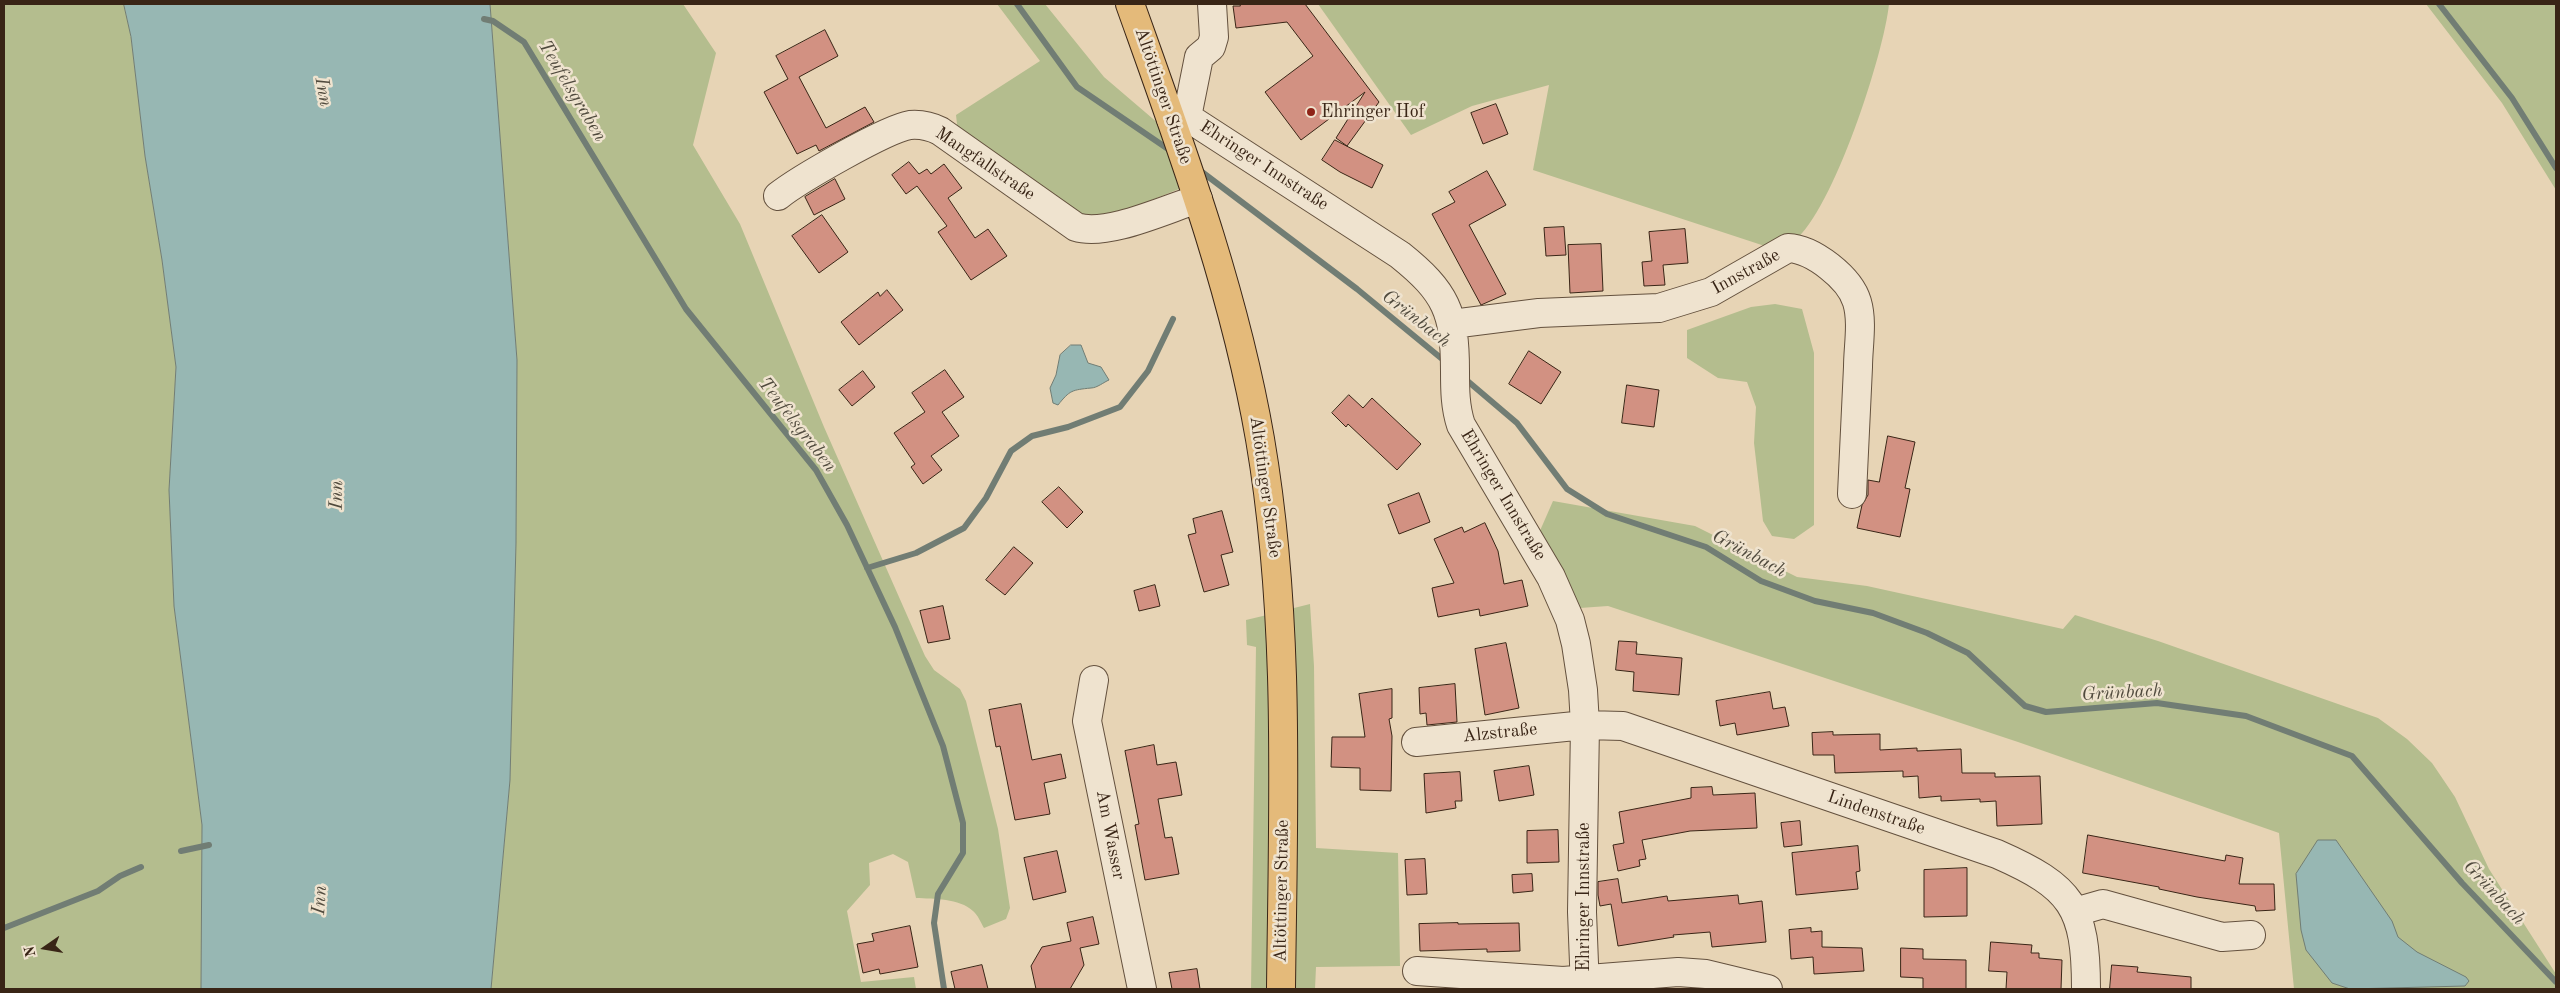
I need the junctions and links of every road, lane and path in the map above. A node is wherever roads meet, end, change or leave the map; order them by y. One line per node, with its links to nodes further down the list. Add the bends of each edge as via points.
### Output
1 (1130, 4): 3 (main road, Altöttinger Straße)
2 (1212, 4): 3 (street, via 1214,37 1211,47 1199,57)
3 (1178, 122): 4 (main road, Altöttinger Straße); 6 (street, Ehringer Innstraße, via 1400,255 1437,289)
4 (1196, 192): 5 (street, Mangfallstraße, via 1107,229 1086,230 1076,227 940,131 927,125 910,125 880,137); 16 (main road, Altöttinger Straße, via 1246,366 1260,441 1278,585 1283,812)
5 (778, 196)
6 (1452, 324): 7 (street, Innstraße, via 1539,313 1659,308 1711,292 1788,248 1808,253 1851,288 1858,309); 9 (street, Ehringer Innstraße, via 1458,417 1551,577 1570,620 1580,669)
7 (1852, 494)
8 (1094, 680): 15 (street, Am Wasser, via 1087,721)
9 (1585, 725): 10 (street, Alzstraße); 11 (street, Lindenstraße, via 1623,726 1997,854 2054,884); 14 (street, Ehringer Innstraße)
10 (1416, 742)
11 (2075, 912): 12 (street, via 2103,904 2222,937); 18 (street, Lindenstraße, via 2082,930)
12 (2251, 935)
13 (1417, 971): 14 (street)
14 (1584, 985): 17 (street, via 1678,972 1706,974)
15 (1142, 989)
16 (1281, 989)
17 (1768, 989)
18 (2086, 989)

